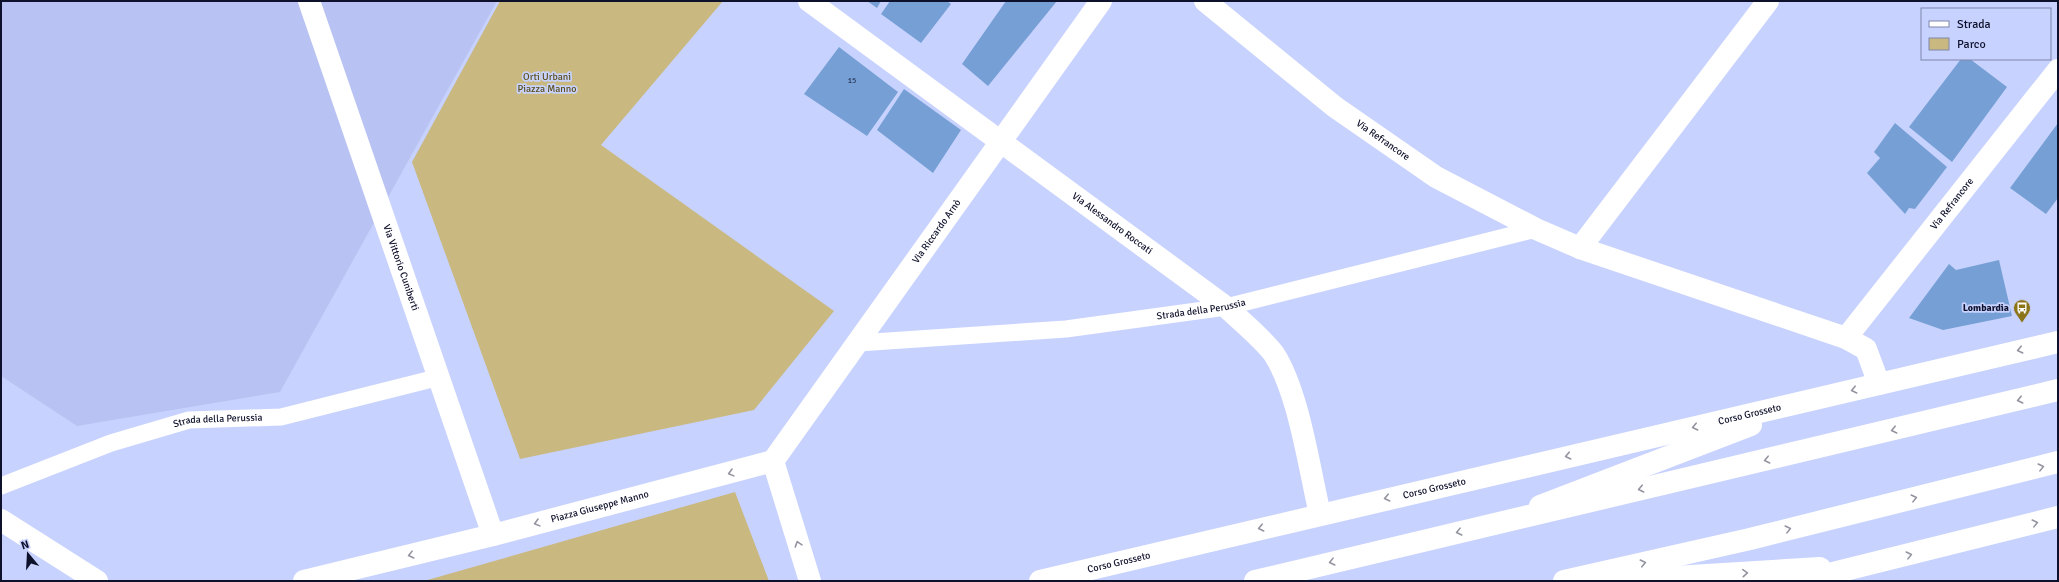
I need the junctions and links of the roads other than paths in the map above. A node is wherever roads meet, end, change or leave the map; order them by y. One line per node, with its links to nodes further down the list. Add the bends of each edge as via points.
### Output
1 (308, 1): 14 (street, Via Vittorio Cuniberti)
2 (809, 1): 7 (street, Via Alessandro Roccati)
3 (1101, 1): 7 (street, Via Riccardo Arnò)
4 (1205, 1): 8 (street, Via Refrancore, via 1335,107 1436,177)
5 (1768, 1): 9 (street)
6 (2058, 70): 11 (street, Via Refrancore)
7 (1002, 141): 10 (street, Via Alessandro Roccati); 13 (street, Via Riccardo Arnò)
8 (1536, 229): 9 (street, Via Refrancore); 10 (lane, Strada della Perussia)
9 (1580, 248): 11 (street, Via Refrancore)
10 (1226, 307): 13 (lane, Strada della Perussia, via 1066,329); 21 (street, Via Alessandro Roccati, via 1273,353 1286,379)
11 (1846, 338): 15 (street, Via Refrancore, via 1866,349)
12 (2058, 342): 15 (street, Corso Grosseto, one-way to 15)
13 (858, 343): 18 (street, Via Riccardo Arnò)
14 (440, 377): 20 (lane, Strada della Perussia, via 281,417 189,420 111,443); 25 (street, Via Vittorio Cuniberti)
15 (1879, 384): 17 (street, Corso Grosseto, one-way to 17)
16 (2058, 390): 24 (street, Corso Grosseto, one-way to 24)
17 (1828, 396): 21 (street, Corso Grosseto, one-way to 21); 24 (street, Corso Grosseto)
18 (773, 462): 25 (street, Piazza Giuseppe Manno, one-way to 25); 29 (street, one-way to 18)
19 (2058, 462): 32 (street, one-way to 19, via 1750,539)
20 (1, 486)
21 (1320, 514): 30 (street, Corso Grosseto, one-way to 30)
22 (2058, 517): 26 (street, one-way to 22)
23 (1, 520): 27 (street)
24 (1496, 522): 31 (street, Corso Grosseto, one-way to 31)
25 (493, 535): 28 (street, Piazza Giuseppe Manno, one-way to 28)
26 (1871, 564): 33 (street, one-way to 26); 34 (street)
27 (97, 581)
28 (304, 581)
29 (810, 581)
30 (1040, 581)
31 (1255, 581)
32 (1564, 581)
33 (1608, 581)
34 (1801, 581)

